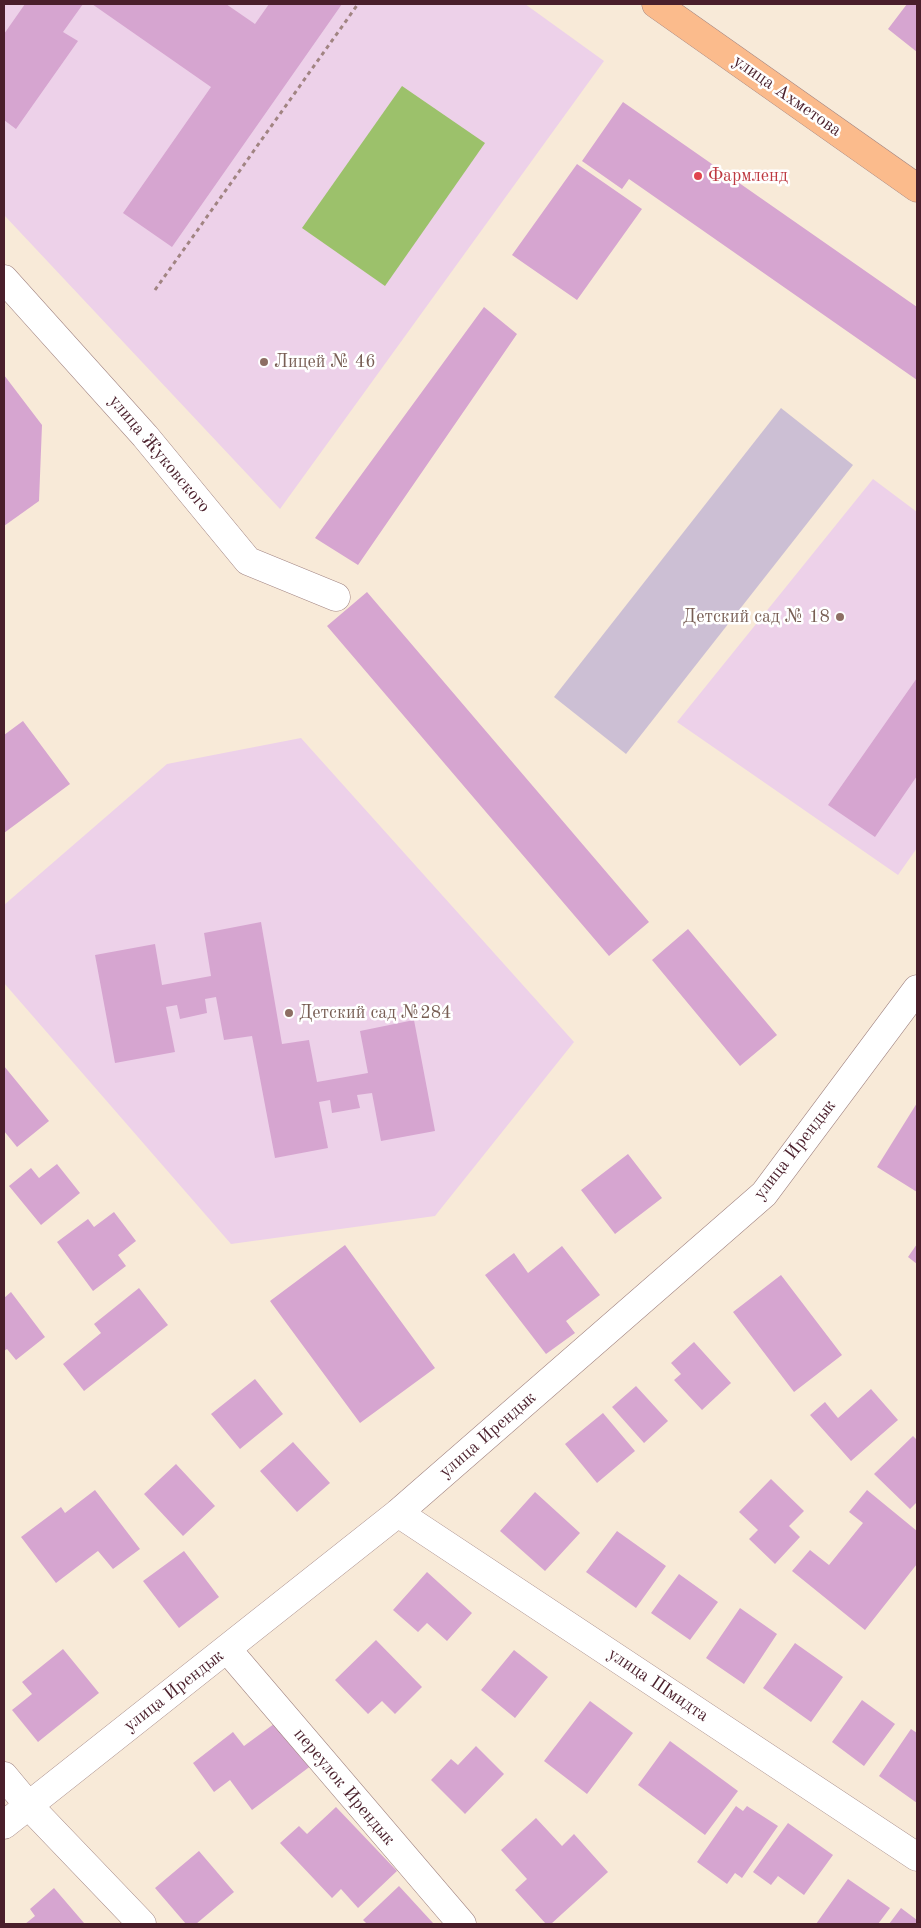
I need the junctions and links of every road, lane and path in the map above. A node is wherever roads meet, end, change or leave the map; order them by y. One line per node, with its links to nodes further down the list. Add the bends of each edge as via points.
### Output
1 (358, 4): 5 (path)
2 (656, 4): 3 (main road, улица Ахметова)
3 (917, 188)
4 (4, 279): 6 (street, улица Жуковского, via 146,436 248,561)
5 (154, 290)
6 (336, 597)
7 (917, 989): 8 (street, улица Ирендык, via 764,1194)
8 (398, 1512): 9 (street, улица Ирендык); 13 (street, улица Шмидта)
9 (227, 1648): 11 (street, улица Ирендык); 15 (street, переулок Ирендык)
10 (4, 1776): 11 (street)
11 (28, 1806): 12 (street, улица Ирендык); 14 (street)
12 (4, 1825)
13 (917, 1857)
14 (142, 1924)
15 (462, 1924)

